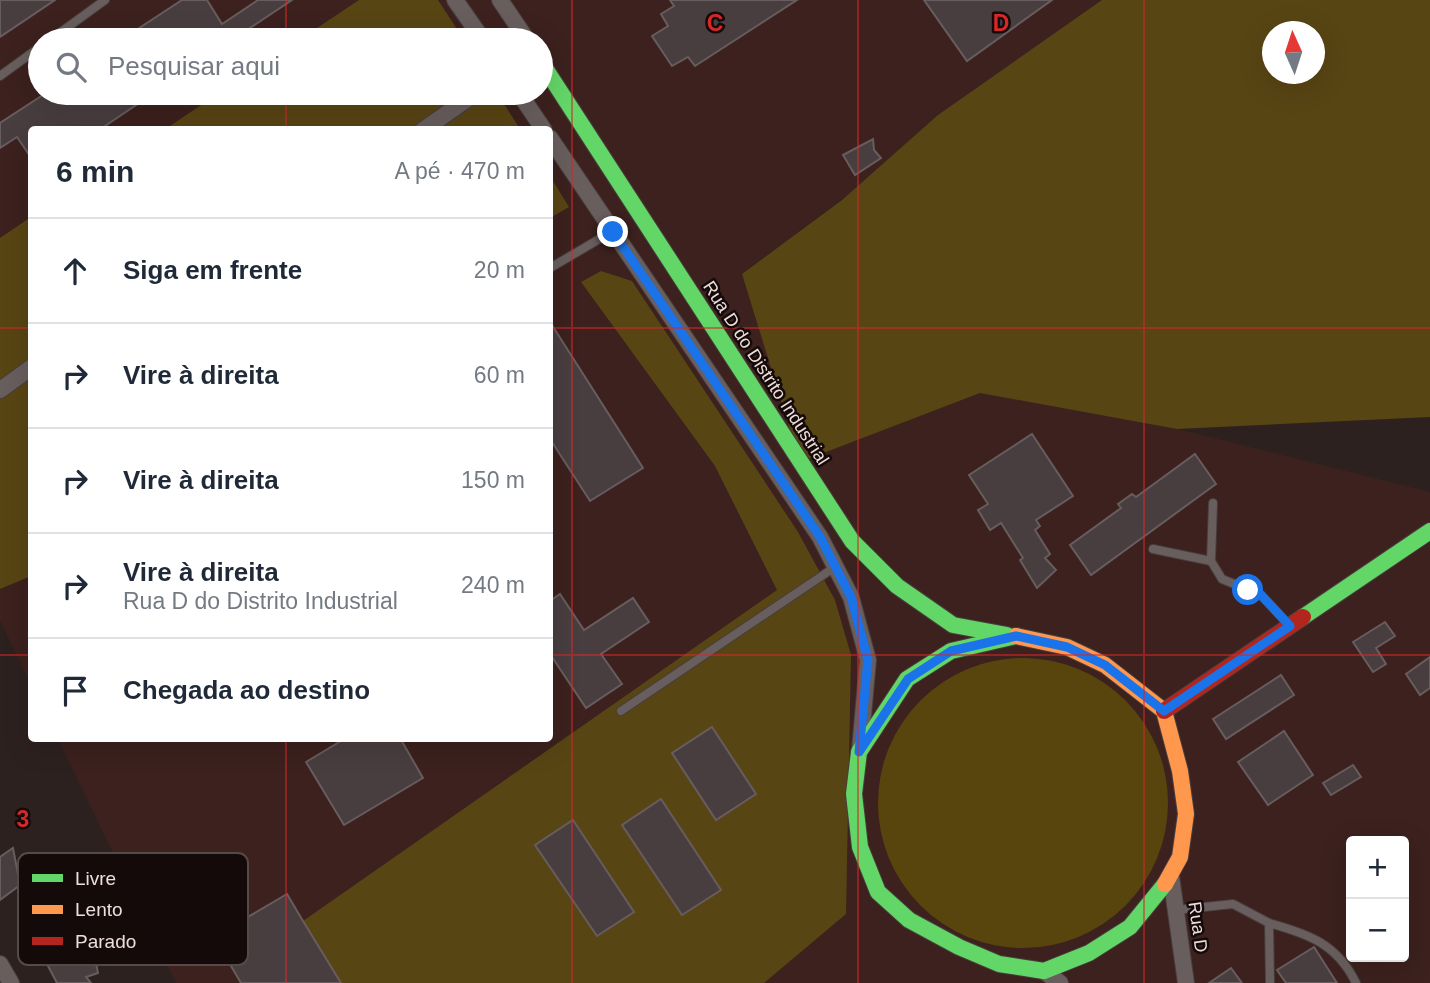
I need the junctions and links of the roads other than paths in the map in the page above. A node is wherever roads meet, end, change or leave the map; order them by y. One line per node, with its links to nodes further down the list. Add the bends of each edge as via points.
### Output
1 (105, 0): 4 (lane)
2 (500, 0): 6 (street)
3 (456, 1): 5 (street)
4 (66, 28)
5 (475, 28)
6 (519, 28)
7 (28, 56): 8 (lane)
8 (0, 76)
9 (553, 80): 25 (street, Rua D do Distrito Industrial, via 852,541 897,586 953,625)
10 (459, 105): 12 (street)
11 (527, 105): 13 (street)
12 (430, 126)
13 (541, 126)
14 (553, 142): 15 (street)
15 (613, 232): 16 (lane); 23 (street, via 820,537)
16 (553, 266)
17 (28, 370): 18 (street)
18 (0, 390)
19 (1213, 503): 22 (lane)
20 (1430, 531): 24 (street)
21 (1153, 549): 22 (lane)
22 (1211, 561): 24 (lane, via 1222,579 1261,595)
23 (835, 567): 26 (lane); 28 (street, via 851,597 868,660)
24 (1290, 626): 27 (street)
25 (1016, 636): 27 (street, Rua D do Distrito Industrial, via 1067,647 1105,665); 28 (street, via 951,651 908,679)
26 (621, 711)
27 (1164, 711): 29 (street, via 1186,814 1180,857)
28 (859, 752): 33 (street, via 854,794 860,847 878,892 909,920 959,947 999,964)
29 (1171, 876): 30 (street, Rua D); 33 (street, via 1130,927 1089,953)
30 (1176, 909): 31 (lane, via 1233,904); 36 (street, Rua D)
31 (1269, 923): 37 (lane); 38 (lane, via 1310,934 1346,962)
32 (0, 964): 34 (street)
33 (1044, 971): 35 (street)
34 (11, 983)
35 (1060, 983)
36 (1186, 983)
37 (1270, 983)
38 (1356, 983)

